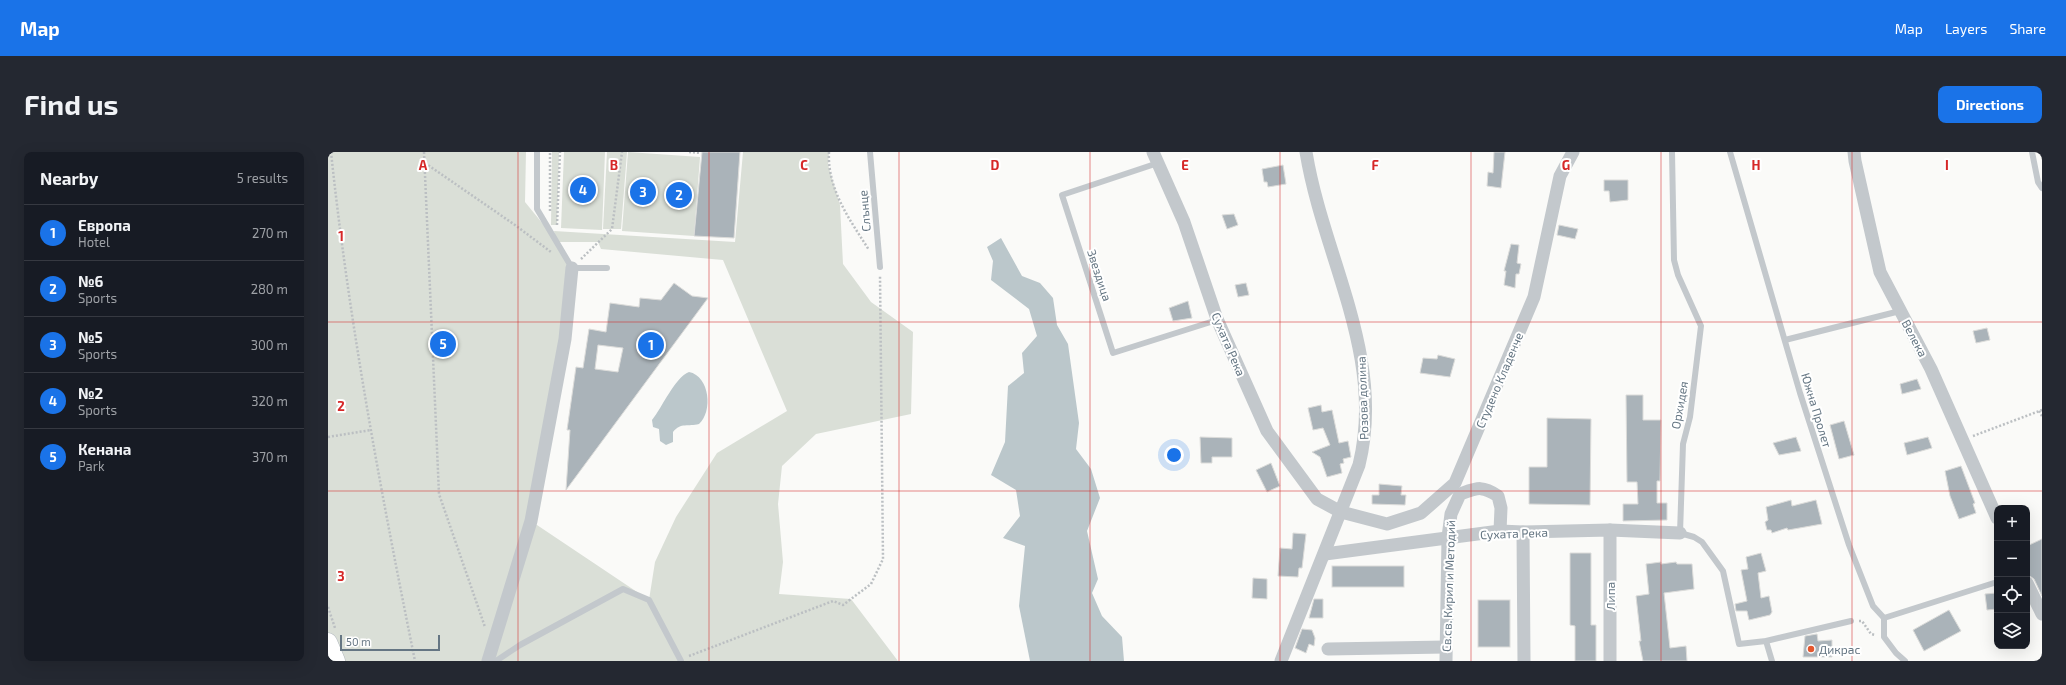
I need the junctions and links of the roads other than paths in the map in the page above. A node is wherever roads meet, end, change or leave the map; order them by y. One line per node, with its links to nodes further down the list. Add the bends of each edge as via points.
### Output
1 (537, 152): 11 (lane, via 537,209)
2 (870, 152): 13 (lane, Слънце)
3 (1306, 152): 18 (street, Розова долина, via 1316,205 1356,330 1364,372 1365,443)
4 (1573, 152): 17 (street, Студено Кладенче, via 1560,176 1534,297)
5 (1672, 152): 23 (lane, Орхидея, via 1674,260 1678,276 1701,326 1690,418 1683,444)
6 (1730, 152): 16 (lane, Южна Пролет)
7 (1854, 152): 14 (street, Велека, via 1876,262)
8 (2032, 152): 10 (lane, via 2038,182)
9 (1155, 157): 15 (street, Сухата Река, via 1184,222); 15 (lane, Звездица, via 1062,195 1113,353)
10 (2042, 188)
11 (572, 268): 12 (lane); 34 (street, via 565,339 531,521)
12 (608, 268)
13 (880, 268)
14 (1900, 311): 16 (lane); 19 (street, Велека, via 1931,369)
15 (1217, 320): 18 (street, Сухата Река, via 1267,431 1317,499)
16 (1785, 340): 29 (lane, Южна Пролет, via 1849,545 1873,606)
17 (1457, 488): 18 (street, Студено Кладенче, via 1421,513 1387,524); 21 (street, via 1479,487 1491,490 1498,496 1501,508); 24 (street, Св.св. Кирил и Методий)
18 (1341, 512): 25 (street, Розова долина)
19 (1994, 512)
20 (1610, 530): 22 (street, Сухата Река); 23 (street, Сухата Река); 43 (street, Липа)
21 (1500, 531): 22 (street, Сухата Река); 24 (street, Сухата Река)
22 (1523, 532): 42 (street)
23 (1680, 533): 31 (lane, via 1702,542 1723,571 1739,644)
24 (1448, 537): 25 (street, Сухата Река); 33 (street, Св.св. Кирил и Методий)
25 (1325, 554): 40 (street, Розова долина)
26 (1994, 583): 29 (lane)
27 (2030, 589): 28 (street)
28 (2042, 614)
29 (1884, 618): 45 (lane, via 1884,637)
30 (1851, 621): 31 (lane)
31 (1766, 641): 44 (lane)
32 (328, 642): 37 (main road)
33 (1446, 647): 35 (street); 41 (street, Св.св. Кирил и Методий)
34 (492, 648): 38 (street); 39 (lane)
35 (1328, 649)
36 (680, 660): 39 (lane, via 649,600 623,589 520,645)
37 (336, 661)
38 (488, 661)
39 (496, 661)
40 (1282, 661)
41 (1446, 661)
42 (1524, 661)
43 (1610, 661)
44 (1772, 661)
45 (1905, 661)

